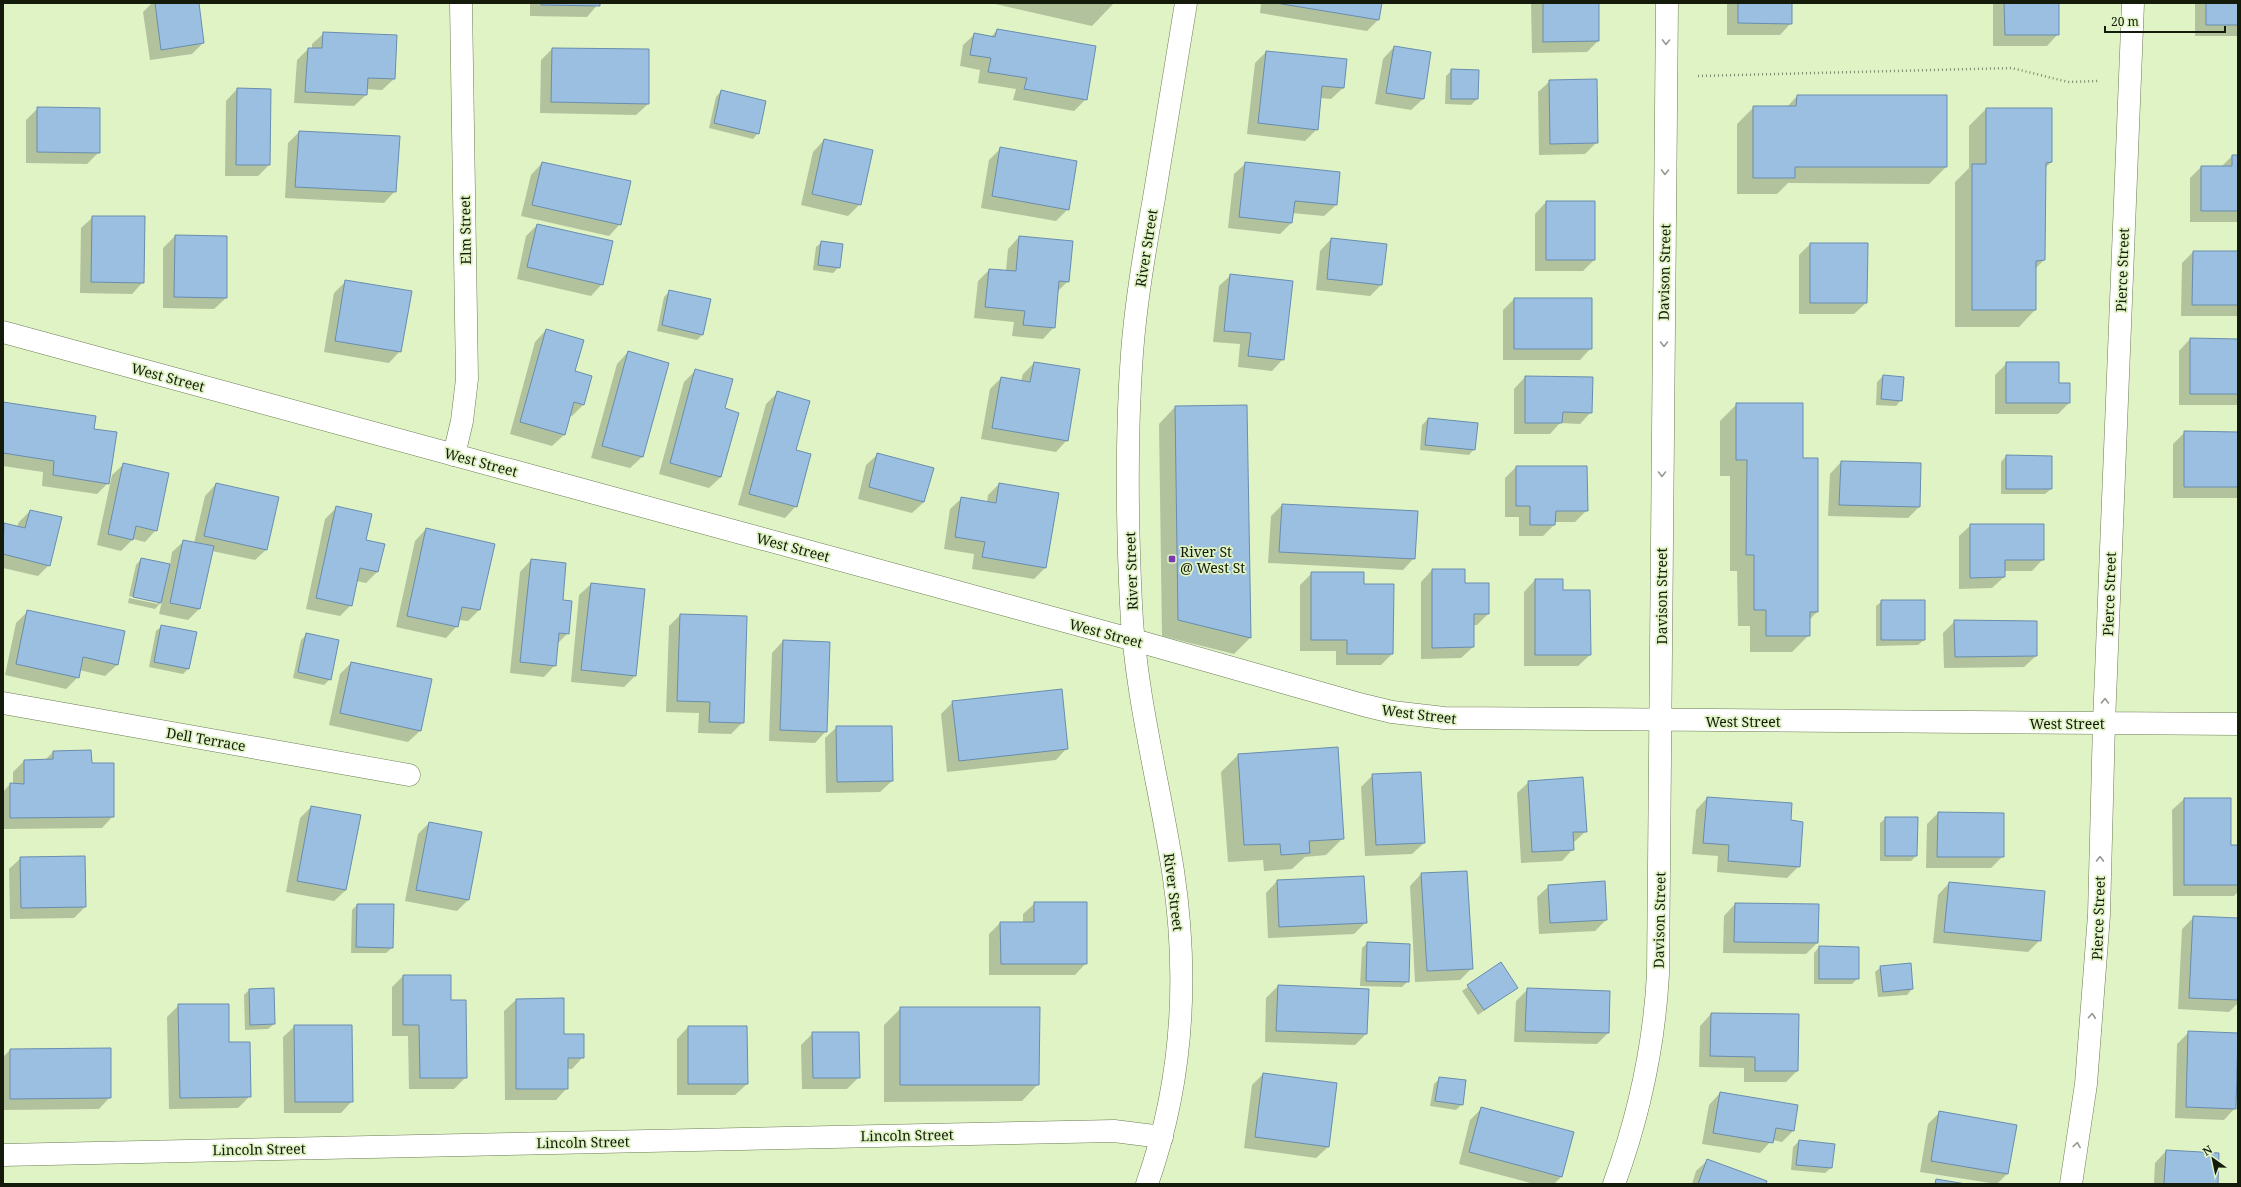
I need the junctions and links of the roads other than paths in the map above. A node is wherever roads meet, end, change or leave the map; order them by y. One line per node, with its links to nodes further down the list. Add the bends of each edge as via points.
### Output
1 (461, 3): 6 (street, Elm Street, via 467,379 462,421)
2 (1186, 3): 7 (street, River Street, via 1145,250 1132,353 1128,453 1130,579)
3 (1667, 3): 9 (street, Davison Street, one-way to 9)
4 (2133, 3): 10 (street, Pierce Street, one-way to 4)
5 (3, 332): 6 (street, West Street)
6 (454, 455): 7 (street, West Street)
7 (1134, 640): 9 (street, West Street, via 1392,712 1472,720); 13 (street, River Street, via 1172,870 1181,947 1181,1028 1171,1098)
8 (3, 703): 12 (street, Dell Terrace)
9 (1660, 721): 10 (street, West Street); 16 (street, Davison Street, via 1660,930 1656,1015 1643,1091)
10 (2104, 723): 11 (street, West Street); 17 (street, Pierce Street, one-way to 10, via 2086,1084 2095,979)
11 (2238, 724)
12 (409, 775)
13 (1162, 1137): 14 (street, Lincoln Street, via 1114,1131); 15 (street, River Street)
14 (3, 1154)
15 (1147, 1184)
16 (1614, 1184)
17 (2071, 1184)

